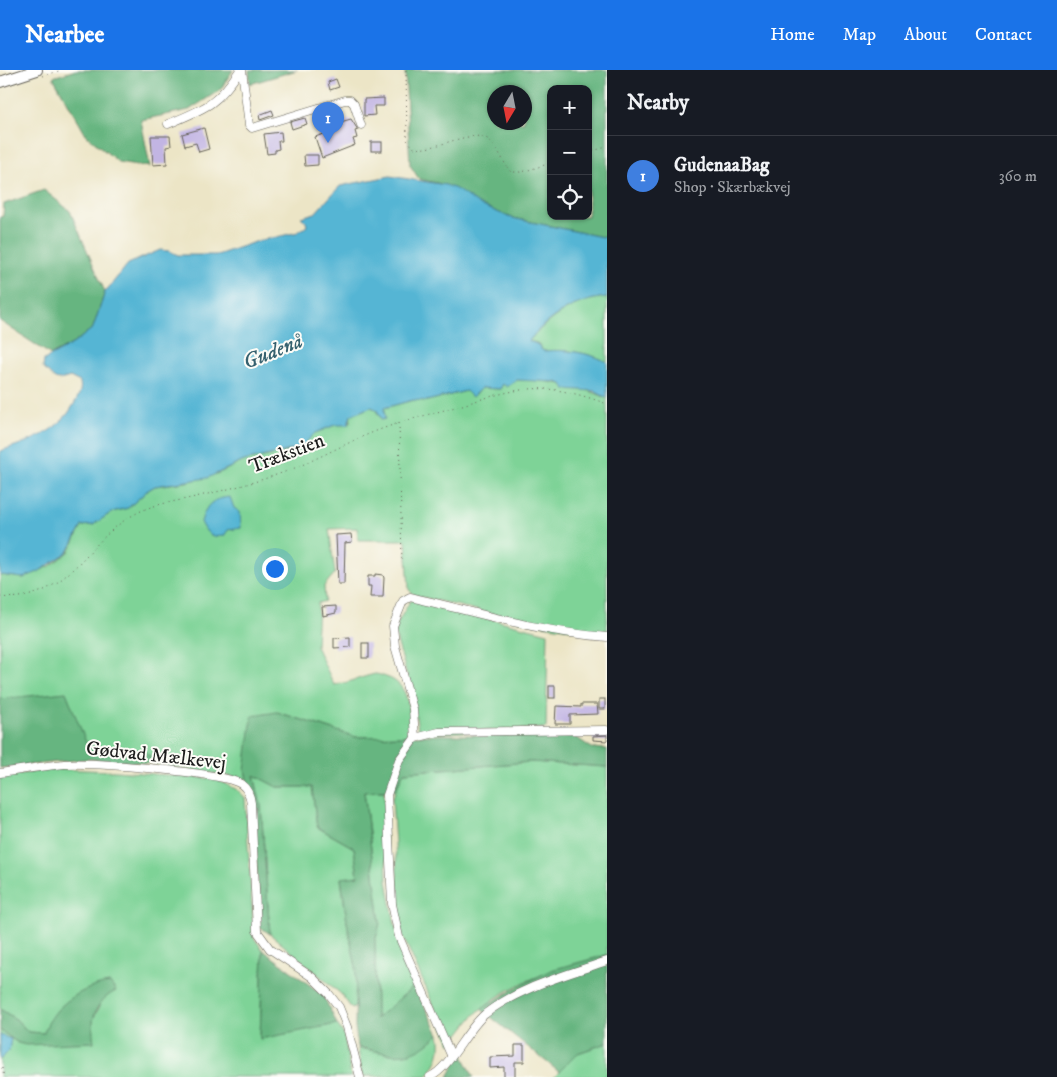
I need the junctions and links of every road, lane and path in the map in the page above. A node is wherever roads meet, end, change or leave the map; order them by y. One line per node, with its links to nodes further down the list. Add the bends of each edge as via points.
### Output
1 (37, 70): 4 (street)
2 (241, 70): 5 (street, via 215,102); 6 (street, via 248,125 252,128 345,100 354,104)
3 (406, 70): 9 (path, via 408,140 414,148 423,150 480,136 490,141 511,172)
4 (0, 82)
5 (168, 124)
6 (362, 125)
7 (607, 147): 8 (path)
8 (592, 151)
9 (547, 164)
10 (607, 404): 11 (path, Trækstien, via 574,394 529,389 496,395)
11 (399, 423): 12 (path); 13 (path, Trækstien, via 279,474 136,513 122,522 58,582 34,595)
12 (402, 563)
13 (0, 596)
14 (607, 636): 16 (street, via 520,624 410,598 403,601 396,614 392,635 413,710)
15 (606, 730): 16 (street, via 438,732)
16 (415, 738): 19 (street, via 399,760 387,795 392,904 399,937)
17 (0, 773): 22 (street, Gødvad Mælkevej, via 66,764 110,765 215,776 241,784 250,793 257,930 270,949 312,978 334,1001 347,1027)
18 (607, 961): 19 (street, via 512,997 485,1015)
19 (451, 1055): 23 (street)
20 (2, 1068): 21 (path)
21 (4, 1077)
22 (360, 1077)
23 (430, 1077)

